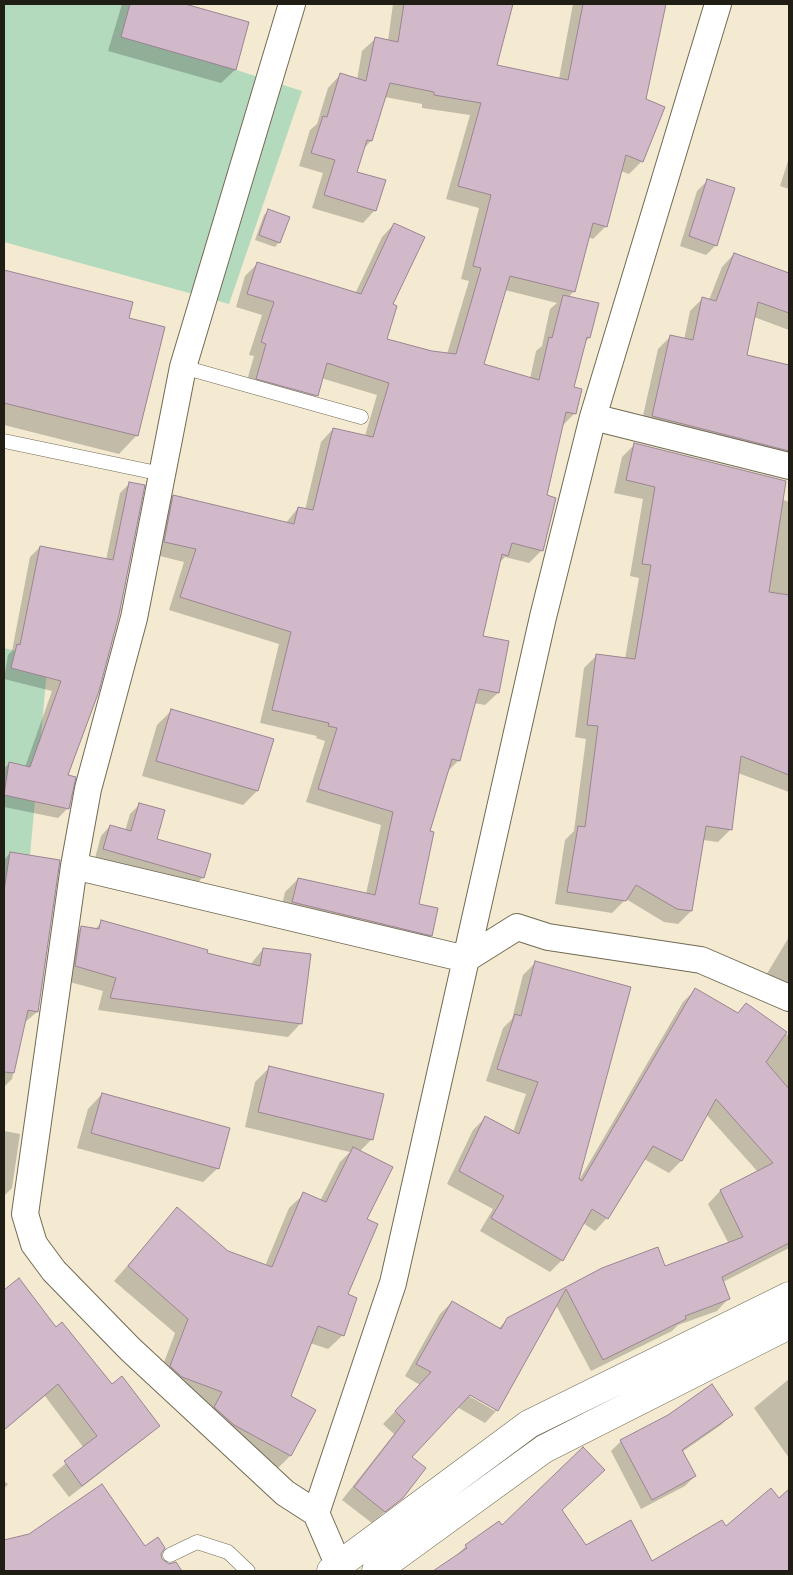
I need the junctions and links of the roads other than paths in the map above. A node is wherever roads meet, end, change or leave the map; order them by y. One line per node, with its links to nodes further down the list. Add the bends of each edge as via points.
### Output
1 (292, 4): 3 (street)
2 (718, 4): 5 (street)
3 (183, 367): 4 (lane); 8 (street)
4 (360, 417)
5 (593, 417): 7 (street); 10 (street, via 543,617)
6 (4, 441): 8 (lane)
7 (789, 466)
8 (162, 474): 9 (street, via 134,618 88,789)
9 (74, 866): 10 (street); 14 (street, via 25,1214 34,1244 54,1271 130,1349 285,1493)
10 (466, 958): 11 (street, via 517,927 548,936 701,960); 14 (street, via 393,1283)
11 (789, 998)
12 (789, 1296): 16 (main road, via 529,1424)
13 (789, 1325): 18 (main road, via 544,1449)
14 (316, 1513): 16 (street)
15 (170, 1555): 17 (lane, via 196,1542 228,1552)
16 (334, 1568)
17 (248, 1571)
18 (376, 1571)

